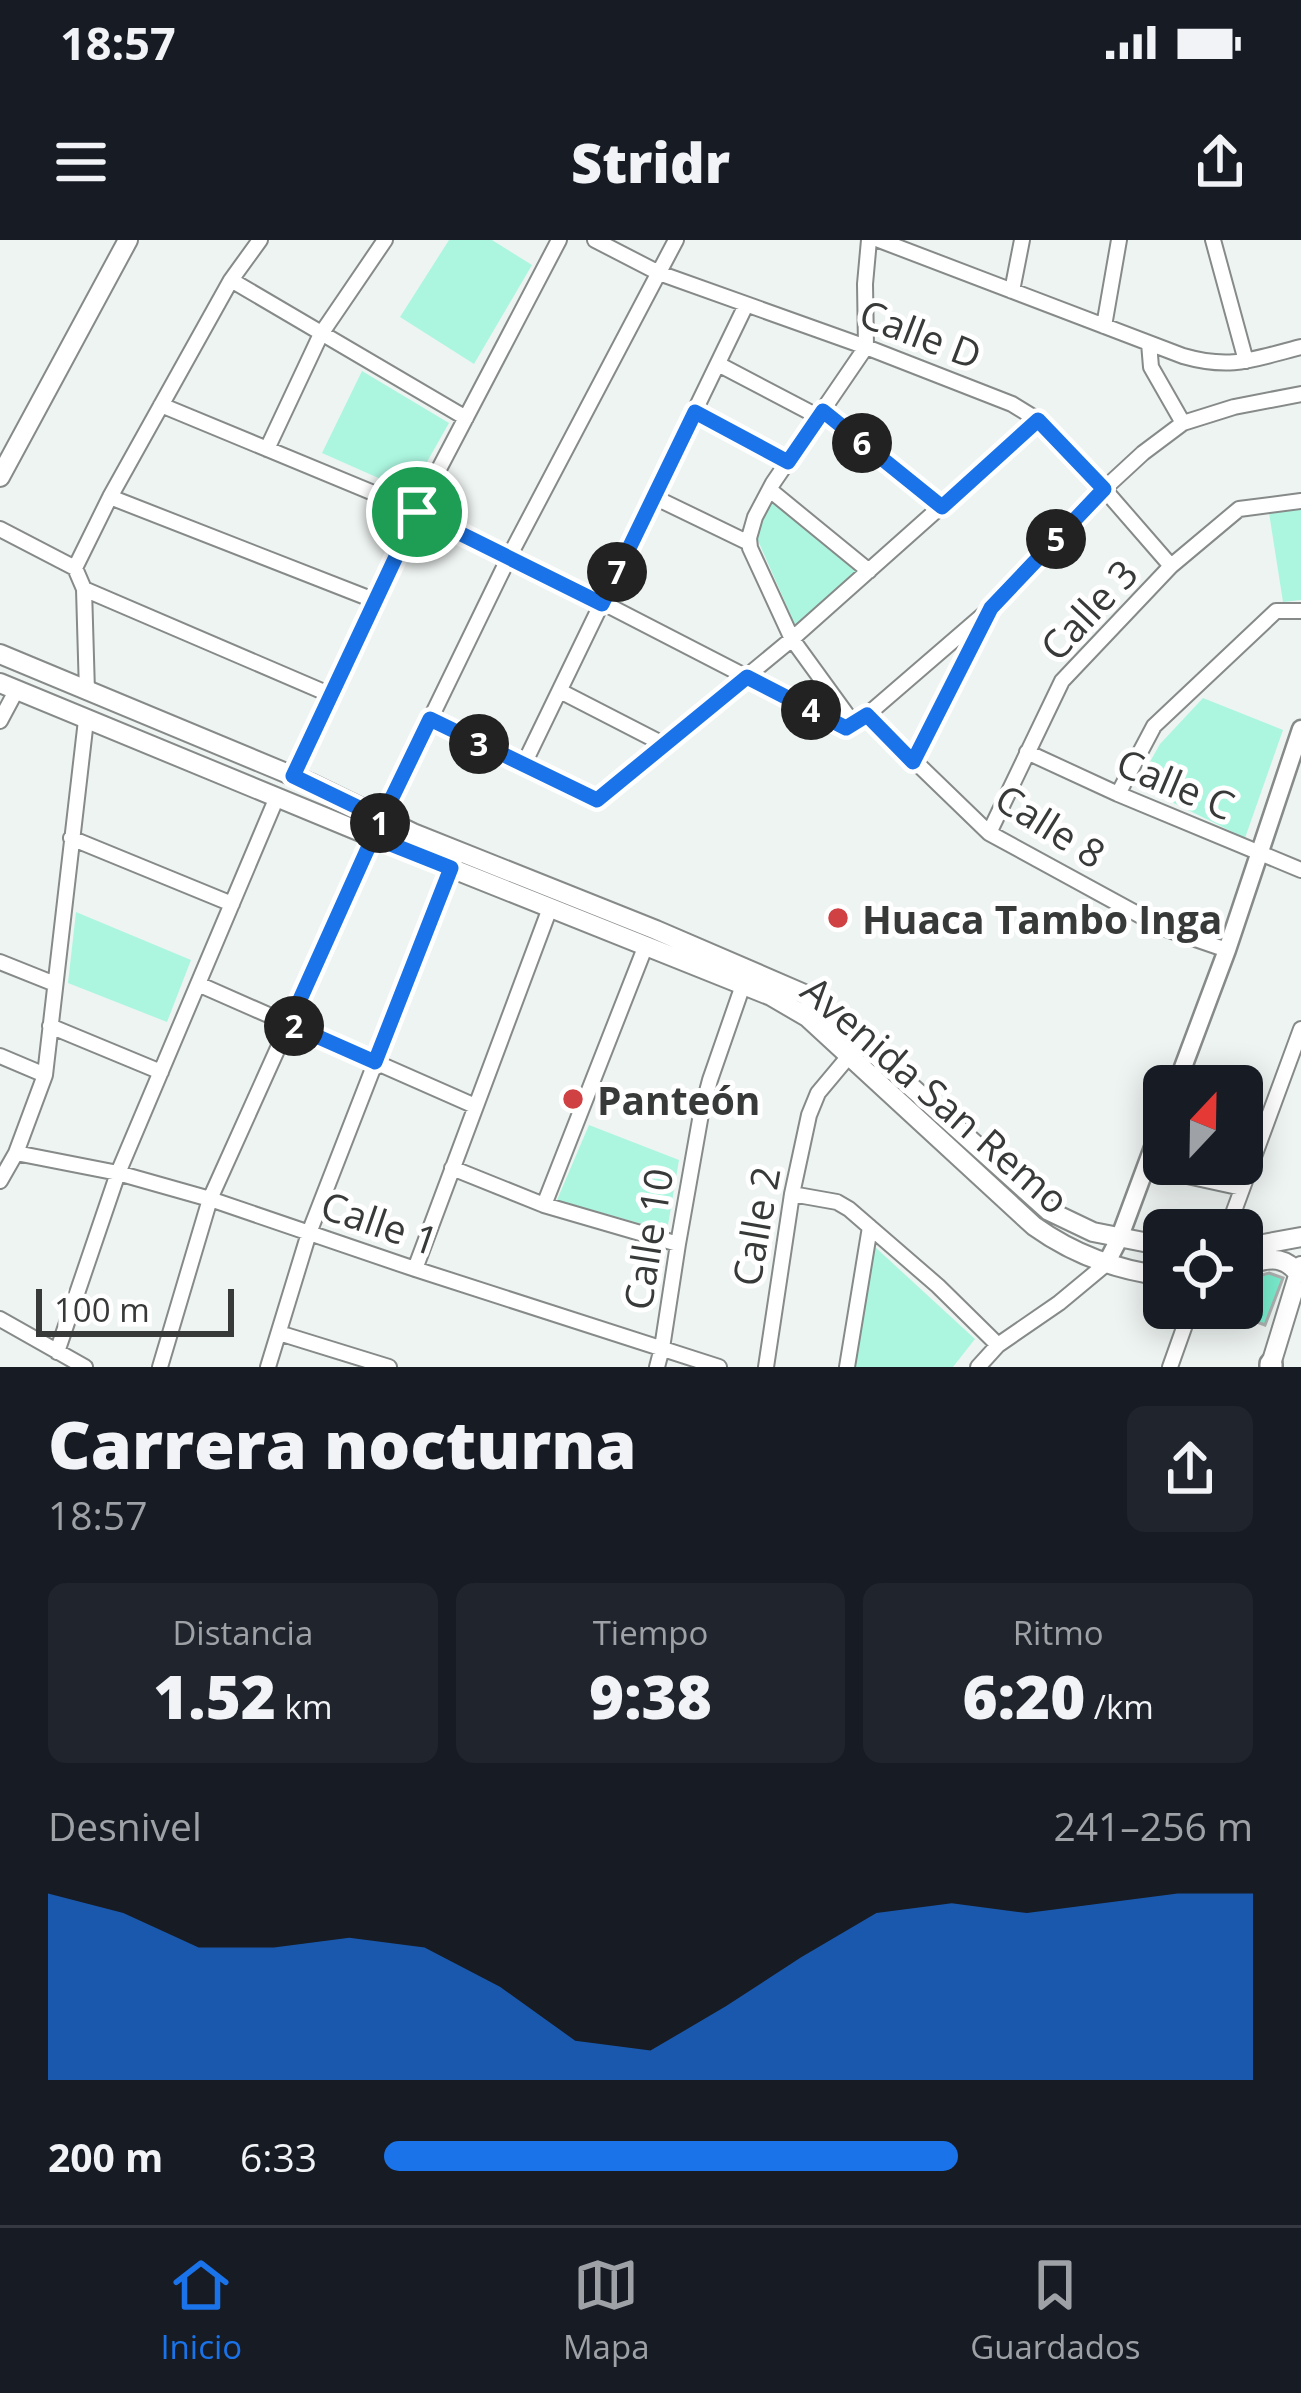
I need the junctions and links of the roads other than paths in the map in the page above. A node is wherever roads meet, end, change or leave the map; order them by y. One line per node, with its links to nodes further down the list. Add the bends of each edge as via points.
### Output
1 (128, 240): 34 (main road)
2 (260, 240): 15 (street)
3 (385, 240): 19 (street)
4 (559, 240): 29 (street)
5 (595, 240): 14 (street, Calle D)
6 (676, 240): 14 (street)
7 (869, 240): 21 (street)
8 (879, 240): 13 (street)
9 (930, 240): 13 (street)
10 (1022, 240): 16 (street)
11 (1120, 240): 18 (street)
12 (1213, 240): 23 (street)
13 (927, 259): 16 (street)
14 (658, 273): 17 (street, Calle D); 44 (street)
15 (231, 280): 19 (street); 26 (street)
16 (1012, 291): 18 (street)
17 (746, 305): 21 (street, Calle D); 24 (street)
18 (1104, 326): 20 (street)
19 (321, 334): 29 (street); 32 (street)
20 (1149, 343): 23 (street, via 1206,362); 31 (street, via 1151,368)
21 (866, 347): 28 (street); 30 (street, Calle D)
22 (1301, 347): 23 (street)
23 (1246, 361)
24 (718, 364): 27 (street); 28 (street)
25 (1301, 394): 31 (street)
26 (161, 405): 32 (street); 37 (street)
27 (695, 412): 33 (street); 38 (street)
28 (821, 414): 33 (street); 40 (street)
29 (466, 418): 41 (street)
30 (1038, 420): 35 (street, Calle D); 40 (street)
31 (1184, 423): 35 (street)
32 (267, 448): 41 (street)
33 (788, 462): 36 (street)
34 (0, 477)
35 (1104, 489): 45 (street, Calle D); 51 (street)
36 (770, 490): 43 (street); 47 (street)
37 (110, 497): 46 (street); 49 (street)
38 (654, 497): 43 (street); 50 (street)
39 (1301, 500): 45 (street, Calle 3, via 1239,509)
40 (942, 507): 47 (street)
41 (417, 512): 44 (street); 49 (street)
42 (0, 530): 46 (street)
43 (749, 543): 53 (street, Calle 8)
44 (510, 556): 50 (street); 60 (street)
45 (1172, 566): 66 (street, Calle 3, via 1062,681)
46 (75, 568): 48 (street)
47 (869, 571): 53 (street)
48 (84, 589): 58 (street); 59 (street)
49 (376, 601): 59 (street)
50 (602, 604): 55 (street); 57 (street)
51 (991, 608): 61 (street); 67 (street)
52 (1301, 611): 70 (street, via 1276,611 1154,725)
53 (792, 639): 55 (street); 61 (street, Calle 8)
54 (0, 654): 58 (main road, Avenida San Remo)
55 (747, 677): 61 (street, via 846,728); 65 (street)
56 (8, 687): 62 (main road, Avenida San Remo); 63 (street)
57 (560, 691): 65 (street); 68 (street)
58 (87, 692): 69 (main road, Avenida San Remo)
59 (331, 695): 69 (street)
60 (430, 719): 68 (street); 72 (street)
61 (860, 719): 67 (street, Calle 8)
62 (86, 720): 71 (main road, Avenida San Remo); 74 (street)
63 (0, 721)
64 (1301, 729): 75 (street)
65 (664, 745): 68 (street, via 597,800)
66 (1028, 752): 70 (street, Calle C); 73 (street, Calle 3)
67 (913, 762): 73 (street, Calle 8)
68 (523, 766)
69 (293, 776): 72 (main road, Avenida San Remo)
70 (1118, 794): 75 (street, Calle C)
71 (277, 797): 72 (main road, Avenida San Remo); 78 (street)
72 (378, 828): 76 (main road, Avenida San Remo); 86 (street); 89 (main road, Avenida San Remo, via 779,982 819,1004)
73 (989, 833): 81 (street, Calle 8, via 1163,928)
74 (71, 838): 78 (street); 83 (street)
75 (1258, 854): 77 (street, Calle C); 81 (street)
76 (451, 868): 79 (main road, Avenida San Remo); 91 (street)
77 (1301, 870)
78 (232, 904): 84 (street)
79 (550, 908): 80 (main road, Avenida San Remo); 95 (street)
80 (646, 946): 85 (main road, Avenida San Remo); 105 (street)
81 (1227, 950): 92 (street)
82 (0, 962): 83 (street)
83 (55, 984): 87 (street)
84 (198, 984): 86 (street); 93 (street)
85 (743, 985): 89 (main road, Avenida San Remo); 112 (street, Calle 10, via 710,1080)
86 (289, 1024): 91 (street); 104 (street)
87 (50, 1026): 93 (street); 94 (street)
88 (1301, 1029): 102 (street)
89 (855, 1049): 103 (street, Calle 2, via 818,1093); 110 (main road, Avenida San Remo, via 1049,1211); 115 (main road, Avenida San Remo, via 1034,1226)
90 (0, 1057): 94 (street)
91 (375, 1062): 95 (street); 108 (street)
92 (1184, 1065)
93 (161, 1072): 98 (street)
94 (45, 1075): 96 (street)
95 (476, 1106): 97 (street)
96 (8, 1160): 98 (street, Calle 1); 100 (street)
97 (452, 1168): 105 (street); 116 (street)
98 (118, 1173): 104 (street, Calle 1); 124 (street)
99 (1143, 1175): 110 (street)
100 (0, 1181)
101 (1228, 1185): 102 (street)
102 (1242, 1188): 106 (street)
103 (792, 1194): 107 (street, via 837,1202); 132 (street, Calle 2)
104 (210, 1199): 108 (street, Calle 1); 127 (street)
105 (544, 1205): 112 (street)
106 (1234, 1209)
107 (870, 1227): 122 (street); 133 (street)
108 (309, 1233): 116 (street, Calle 1); 121 (street)
109 (1301, 1237): 113 (main road)
110 (1119, 1239): 111 (main road, Avenida San Remo); 115 (street)
111 (1143, 1243)
112 (677, 1244): 123 (street, Calle 10)
113 (1263, 1244)
114 (1263, 1261): 117 (main road)
115 (1106, 1264): 118 (main road, Avenida San Remo); 122 (street)
116 (415, 1270): 123 (street, Calle 1)
117 (1300, 1270): 125 (main road)
118 (1143, 1272)
119 (0, 1319): 124 (street)
120 (1184, 1329): 135 (street)
121 (279, 1333): 128 (street); 129 (street)
122 (998, 1345): 134 (street)
123 (662, 1348): 130 (street, Calle 10); 131 (street, Calle 1)
124 (57, 1352): 126 (street)
125 (1271, 1366)
126 (85, 1367)
127 (160, 1367)
128 (268, 1367)
129 (389, 1367)
130 (657, 1367)
131 (719, 1367)
132 (766, 1367)
133 (847, 1367)
134 (978, 1367)
135 (1170, 1367)

